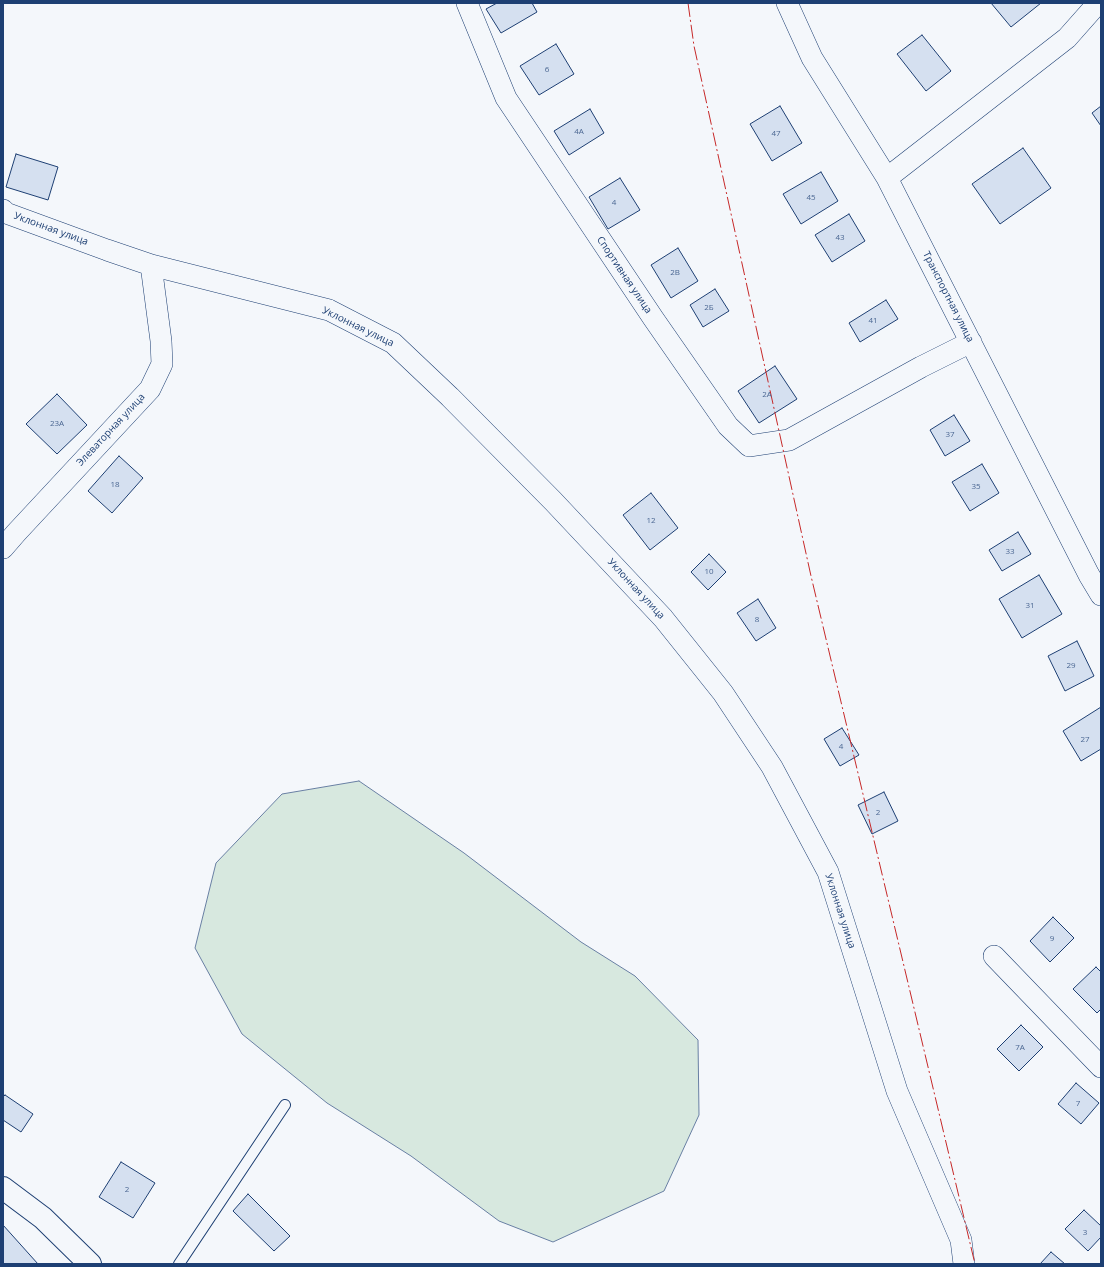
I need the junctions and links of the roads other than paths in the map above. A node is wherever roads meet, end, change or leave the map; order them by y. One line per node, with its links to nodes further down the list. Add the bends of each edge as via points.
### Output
1 (467, 3): 7 (street, Спортивная улица, via 506,98 728,426 749,446 789,440)
2 (787, 3): 4 (street, Транспортная улица, via 812,58)
3 (1098, 3): 4 (street, via 1067,38)
4 (887, 178): 7 (street, Транспортная улица)
5 (3, 210): 6 (street, Уклонная улица)
6 (150, 265): 8 (street, Элеваторная улица, via 162,364 150,389); 16 (street, Уклонная улица, via 329,310 393,342 553,501 663,618 723,693 772,767 828,872 896,1091 961,1240)
7 (971, 342): 9 (street, Транспортная улица)
8 (3, 548)
9 (1101, 596)
10 (994, 956): 11 (street)
11 (1101, 1067)
12 (285, 1105): 15 (lane)
13 (3, 1188): 14 (street, via 42,1218)
14 (90, 1264)
15 (179, 1264)
16 (964, 1264)

